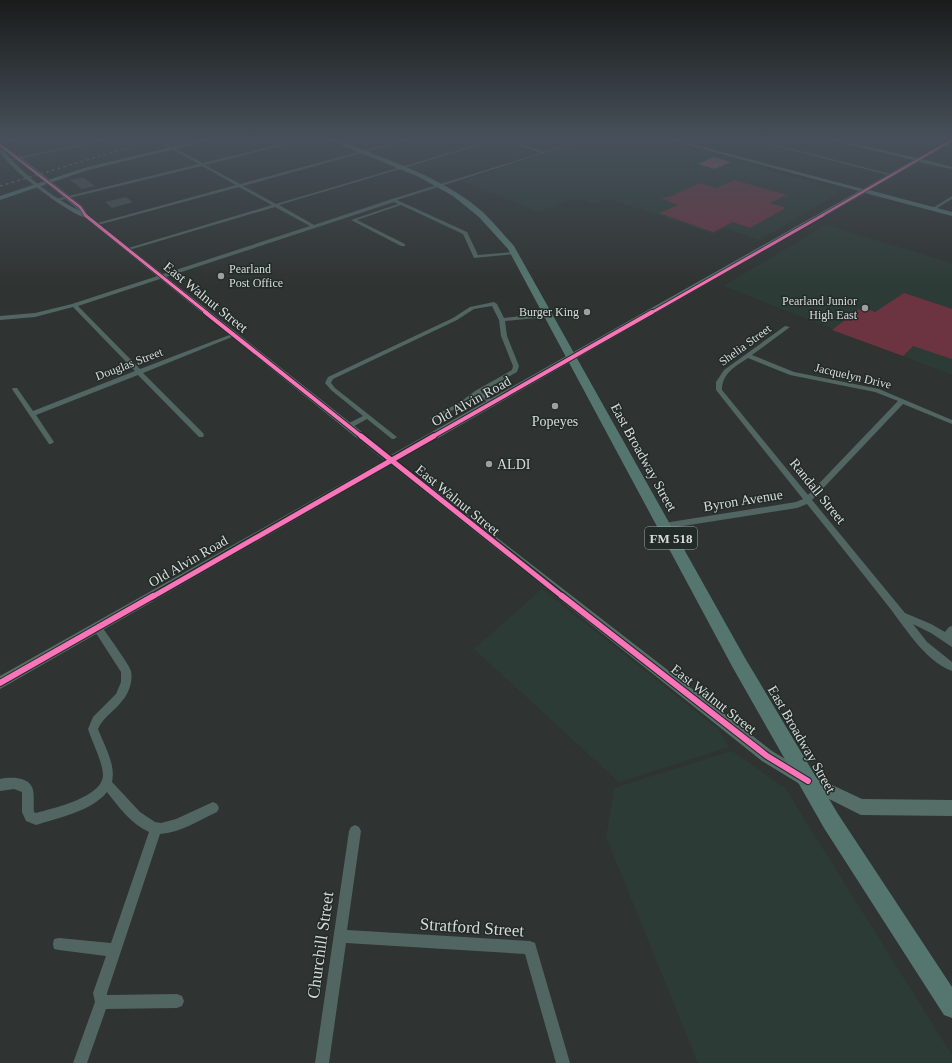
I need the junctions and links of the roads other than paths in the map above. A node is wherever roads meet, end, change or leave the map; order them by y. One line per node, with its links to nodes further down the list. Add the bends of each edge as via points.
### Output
1 (25, 189): 16 (main road)
2 (43, 189): 17 (street, East Walnut Street)
3 (57, 189): 14 (street, East Walnut Street)
4 (103, 189): 14 (street)
5 (209, 189): 23 (street)
6 (224, 189): 24 (street)
7 (246, 189): 20 (street)
8 (331, 189): 20 (street)
9 (430, 189): 18 (street)
10 (443, 189): 28 (main road, East Broadway Street / FM 518, via 480,213)
11 (855, 189): 13 (street)
12 (868, 189): 13 (street, Old Alvin Road)
13 (864, 191): 21 (street); 37 (street, Old Alvin Road)
14 (68, 197): 17 (street); 24 (street, East Walnut Street)
15 (952, 197): 21 (street)
16 (0, 198)
17 (57, 200): 24 (street, East Walnut Street)
18 (393, 200): 19 (street); 25 (street)
19 (401, 204): 26 (street, via 353,220); 28 (street, via 465,233 476,257)
20 (276, 205): 25 (street); 27 (street)
21 (933, 209): 22 (street)
22 (952, 214)
23 (105, 216)
24 (93, 219): 27 (street, East Walnut Street)
25 (315, 227): 29 (street)
26 (403, 245)
27 (127, 248): 29 (street, East Walnut Street)
28 (513, 252): 31 (main road, East Broadway Street / FM 518)
29 (160, 276): 30 (street); 35 (street, East Walnut Street)
30 (74, 305): 32 (street, via 35,315); 38 (street)
31 (548, 315): 33 (street); 37 (main road, East Broadway Street / FM 518)
32 (0, 318)
33 (502, 320): 41 (street, via 504,336 516,366 515,371); 45 (street, via 494,304 472,308 455,319 330,378 328,382 333,389)
34 (787, 327): 36 (street, Shelia Street)
35 (234, 335): 38 (street, Douglas Street); 48 (street, East Walnut Street)
36 (747, 355): 39 (street, Shelia Street, via 726,371); 42 (street, Jacquelyn Drive, via 792,374 877,390)
37 (572, 358): 43 (street, Old Alvin Road); 54 (main road, East Broadway Street / FM 518)
38 (139, 372): 44 (street, Douglas Street); 49 (street)
39 (719, 382): 53 (street, Randall Street, via 719,390)
40 (15, 389): 44 (street)
41 (477, 392): 43 (street); 46 (street, via 461,404)
42 (904, 400): 47 (street, Jacquelyn Drive); 53 (street, Byron Avenue)
43 (493, 403): 52 (street, Old Alvin Road)
44 (32, 414): 51 (street)
45 (368, 416): 48 (street); 50 (street)
46 (433, 418)
47 (952, 422)
48 (347, 426): 52 (street, East Walnut Street)
49 (201, 436)
50 (394, 437)
51 (51, 442)
52 (389, 460): 56 (street, Old Alvin Road); 61 (street, East Walnut Street, via 767,756)
53 (808, 500): 54 (street, Byron Avenue, via 797,505); 55 (street, Randall Street)
54 (664, 526): 61 (main road, East Broadway Street / FM 518)
55 (902, 616): 58 (street, Randall Street); 59 (street, Randall Street, via 911,633)
56 (98, 627): 60 (street, Old Alvin Road); 62 (street, via 126,671 127,679 120,697 99,718 93,729 108,776)
57 (952, 630): 58 (street)
58 (949, 641)
59 (952, 667)
60 (0, 683)
61 (808, 781): 65 (street, East Walnut Street, via 861,807); 73 (main road, East Broadway Street / FM 518, via 831,821)
62 (107, 784): 63 (street, via 99,795 90,800 36,818 30,817 28,812 27,789 14,783); 66 (street, via 144,824)
63 (0, 785)
64 (214, 808): 66 (street, via 173,826)
65 (952, 808)
66 (156, 829): 70 (street)
67 (355, 831): 68 (street, Churchill Street)
68 (340, 936): 75 (street, Churchill Street); 76 (street, Stratford Street, via 530,948)
69 (59, 944): 70 (street)
70 (114, 950): 72 (street, via 100,993)
71 (177, 1001): 72 (street)
72 (102, 1002): 74 (street)
73 (952, 1007)
74 (80, 1063)
75 (322, 1063)
76 (564, 1063)

